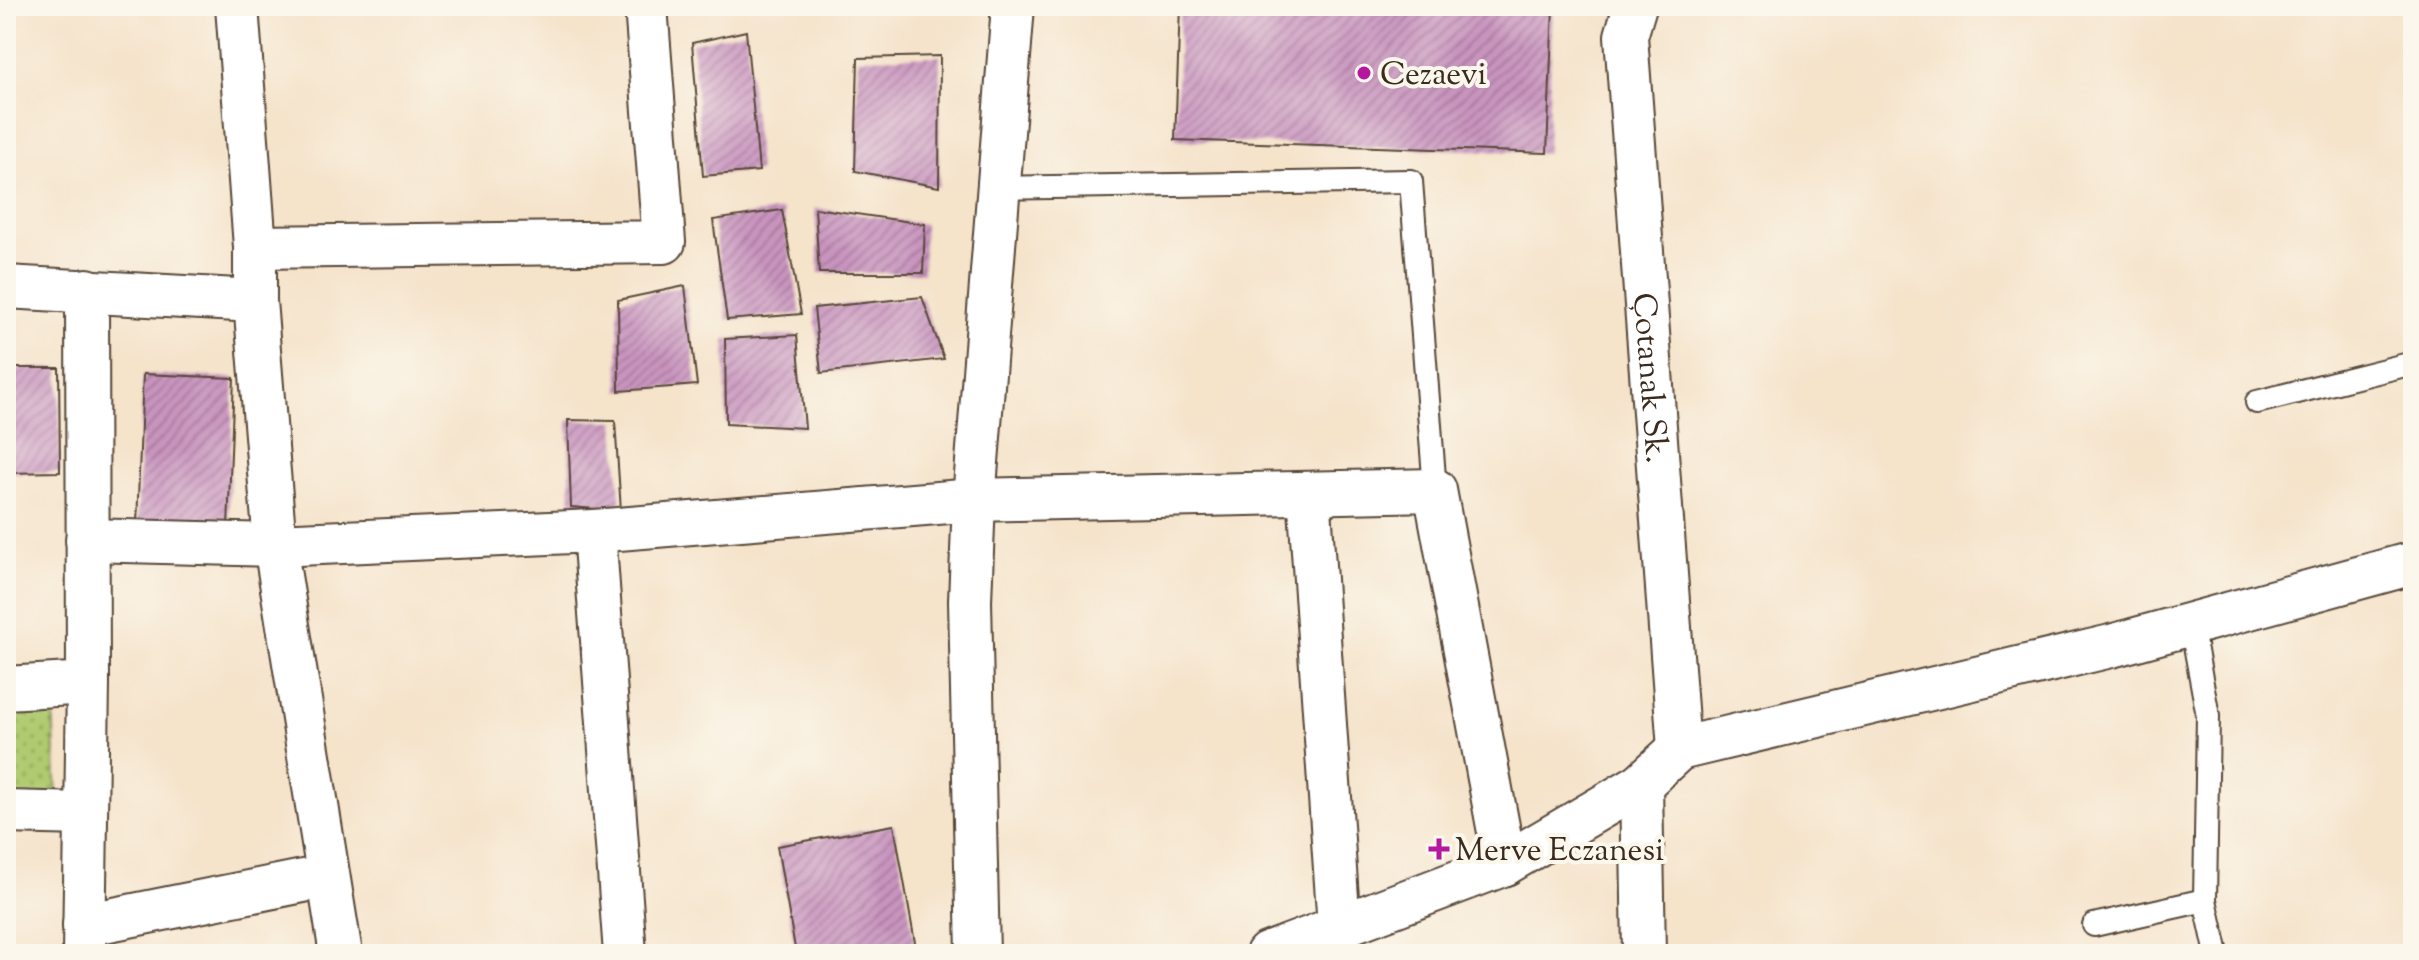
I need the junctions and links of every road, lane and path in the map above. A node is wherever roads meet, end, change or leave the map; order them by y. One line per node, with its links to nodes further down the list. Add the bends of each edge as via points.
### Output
1 (237, 6): 6 (street)
2 (646, 6): 6 (street, via 664,242)
3 (1013, 6): 5 (street)
4 (1635, 6): 22 (street, Çotanak Sk., via 1626,36)
5 (999, 188): 12 (lane, via 1411,181); 14 (street)
6 (255, 247): 9 (street)
7 (6, 287): 8 (street)
8 (87, 290): 9 (street); 16 (street)
9 (255, 301): 17 (street)
10 (2413, 363): 11 (lane)
11 (2257, 402)
12 (1435, 490): 13 (street); 26 (street)
13 (1309, 493): 14 (street); 30 (street)
14 (974, 500): 15 (street); 34 (street, via 970,601)
15 (594, 531): 17 (street); 33 (street)
16 (87, 540): 17 (street); 20 (street)
17 (275, 545): 27 (street)
18 (2413, 563): 19 (street)
19 (2191, 624): 22 (street); 28 (lane, via 2208,716)
20 (88, 683): 21 (street); 25 (street)
21 (6, 688)
22 (1679, 749): 23 (street)
23 (1641, 784): 26 (street); 36 (street)
24 (6, 812): 25 (street)
25 (84, 814): 31 (street)
26 (1505, 864): 30 (street)
27 (328, 876): 31 (street); 32 (street)
28 (2205, 900): 29 (lane); 37 (lane)
29 (2094, 925)
30 (1339, 927): 35 (street)
31 (84, 939)
32 (341, 954)
33 (625, 954)
34 (978, 954)
35 (1267, 954)
36 (1644, 954)
37 (2217, 954)

